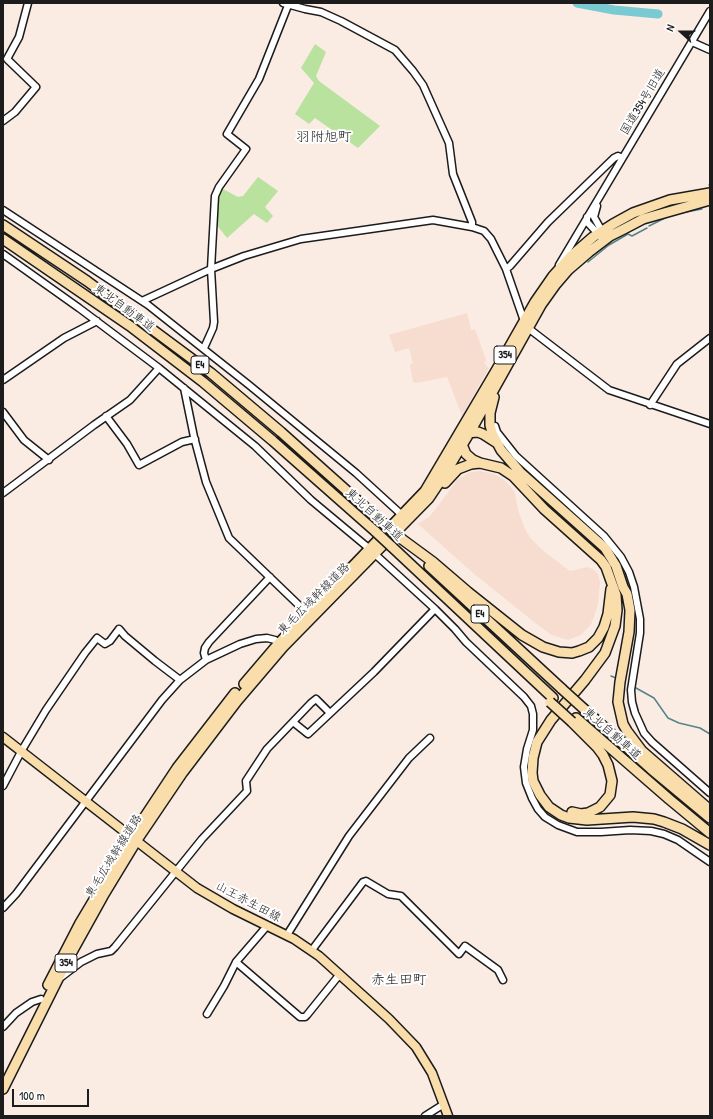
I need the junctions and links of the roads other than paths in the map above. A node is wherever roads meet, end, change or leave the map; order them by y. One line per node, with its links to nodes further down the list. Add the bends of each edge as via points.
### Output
1 (28, 3): 6 (street, via 19,37 7,58 36,87 15,112)
2 (287, 4): 14 (street, via 321,12 341,21 395,50 413,71 423,85 448,138 453,174); 18 (street, via 259,78 227,134 246,148 219,187 216,196)
3 (710, 11): 4 (street, 国道354号旧道)
4 (692, 42): 5 (street); 7 (street, 国道354号旧道)
5 (710, 50)
6 (3, 121)
7 (622, 158): 8 (street, 国道354号旧道); 19 (street, via 614,158 548,222)
8 (607, 184): 12 (street, 国道354号旧道); 15 (street, 国道354号旧道, via 594,213 594,219)
9 (710, 193): 15 (highway, 東毛広域幹線道路 / 354, via 690,195 656,204 629,216)
10 (710, 200): 15 (highway, 東毛広域幹線道路 / 354, via 644,219 624,229)
11 (3, 210): 21 (street)
12 (588, 216): 15 (street, via 587,222); 20 (street, 国道354号旧道)
13 (3, 225): 45 (highway, 東北自動車道 / E4, bridge, via 87,281 211,373)
14 (472, 226): 18 (street, via 432,220 323,235 280,244); 19 (street, via 489,236)
15 (602, 235): 20 (highway, 東毛広域幹線道路 / 354, via 570,257); 23 (highway, 東毛広域幹線道路 / 354, via 561,278)
16 (3, 239): 56 (highway, 東北自動車道 / E4, bridge, via 118,318 203,382 297,461 391,546)
17 (3, 254): 22 (street)
18 (210, 269): 21 (street); 25 (street, via 214,322)
19 (506, 269): 23 (street)
20 (553, 276): 23 (highway, 東毛広域幹線道路 / 354, via 535,302)
21 (142, 301): 25 (street)
22 (97, 321): 26 (street); 28 (street, via 64,338)
23 (526, 324): 27 (highway, 東毛広域幹線道路 / 354); 30 (street, via 608,390); 36 (highway, 東毛広域幹線道路 / 354)
24 (710, 338): 30 (street, via 677,364)
25 (204, 348): 44 (street, via 356,473)
26 (159, 368): 29 (street); 32 (street, via 130,400)
27 (503, 373): 35 (highway, 東毛広域幹線道路 / 354); 38 (highway, via 490,413 490,425)
28 (3, 380)
29 (184, 388): 37 (street); 46 (street, via 255,446 311,500)
30 (650, 405): 33 (street)
31 (3, 412): 40 (street, via 24,440)
32 (106, 416): 37 (street, via 139,465 182,442); 40 (street)
33 (710, 424)
34 (494, 426): 62 (street, via 516,456 604,536 621,558 634,587 640,619 631,690 635,713 644,733)
35 (470, 432): 36 (highway); 38 (highway, via 484,434); 39 (highway, 東毛広域幹線道路 / 354)
36 (459, 434): 39 (highway); 44 (highway, 東毛広域幹線道路 / 354, via 425,490)
37 (195, 439): 47 (street, via 206,482 229,538)
38 (497, 443): 49 (highway, via 506,458 520,472 605,548 616,566)
39 (462, 446): 41 (highway, via 469,456); 43 (highway, 東毛広域幹線道路 / 354, via 435,490)
40 (49, 460): 42 (street)
41 (480, 463): 43 (highway, via 458,469 448,478 436,498); 48 (highway, via 501,468 513,476 544,509 601,560)
42 (3, 493)
43 (418, 511): 46 (highway, 東毛広域幹線道路 / 354)
44 (402, 515): 46 (highway, 東毛広域幹線道路 / 354)
45 (399, 537): 48 (highway, via 522,635 535,644 559,652 579,651 589,647 598,638 608,614); 65 (highway, 東北自動車道 / E4, bridge, via 584,709)
46 (372, 552): 50 (street); 51 (highway, 東毛広域幹線道路 / 354); 52 (highway, 東毛広域幹線道路 / 354)
47 (270, 577): 51 (street); 53 (street, via 209,642 204,653)
48 (611, 583): 68 (highway, via 617,602 611,640 596,667 541,735 533,758 532,773 536,788 549,807 569,818 654,819 679,827)
49 (623, 587): 56 (highway, via 620,625 609,656 554,724 538,758 538,774 543,790 553,803 566,811 588,813 600,808 610,795 611,773 603,755); 64 (highway, via 627,594 630,617 618,702 623,724 642,751)
50 (435, 609): 55 (street); 69 (street, via 531,706 533,730 524,767 526,783 538,809 545,817 577,832 630,830 664,834 678,840)
51 (307, 613): 52 (highway, 東毛広域幹線道路 / 354)
52 (281, 645): 53 (street, via 267,638 256,639); 67 (highway, 東毛広域幹線道路 / 354, via 232,697 177,768)
53 (206, 660): 54 (street)
54 (180, 680): 60 (street, via 119,629 105,644 96,638 46,710); 63 (street)
55 (330, 713): 57 (street, via 308,734); 57 (street, via 316,699)
56 (574, 720): 66 (highway, 東北自動車道 / E4)
57 (293, 722): 70 (street, via 267,749 246,781 247,791 202,839)
58 (3, 736): 60 (main road, 山王赤生田線)
59 (430, 738): 73 (street, via 409,758 349,836)
60 (22, 750): 61 (street); 63 (main road, 山王赤生田線)
61 (3, 786)
62 (710, 793)
63 (86, 800): 67 (main road, 山王赤生田線); 71 (street)
64 (710, 810)
65 (710, 818)
66 (710, 832)
67 (134, 838): 70 (main road, 山王赤生田線); 77 (highway, 東毛広域幹線道路 / 354); 79 (highway, 東毛広域幹線道路 / 354, via 80,923)
68 (710, 845)
69 (710, 862)
70 (176, 872): 72 (main road, 山王赤生田線, via 197,888); 77 (street, via 111,951 97,954)
71 (3, 908)
72 (267, 926): 73 (main road, 山王赤生田線); 75 (street)
73 (287, 935): 74 (main road, 山王赤生田線)
74 (312, 950): 76 (main road, 山王赤生田線); 78 (street, via 366,881 388,894 401,896 459,954 464,946 498,970)
75 (236, 962): 76 (street, via 300,1017 308,1015); 80 (street)
76 (340, 974): 84 (main road, 山王赤生田線, via 416,1047 432,1074)
77 (58, 979): 83 (highway, 東毛広域幹線道路 / 354)
78 (503, 980)
79 (41, 999): 81 (street, via 16,1013); 82 (highway, 東毛広域幹線道路 / 354)
80 (207, 1014)
81 (3, 1027)
82 (3, 1076)
83 (3, 1089)
84 (444, 1104): 85 (street); 86 (main road, 山王赤生田線)
85 (425, 1116)
86 (448, 1116)

